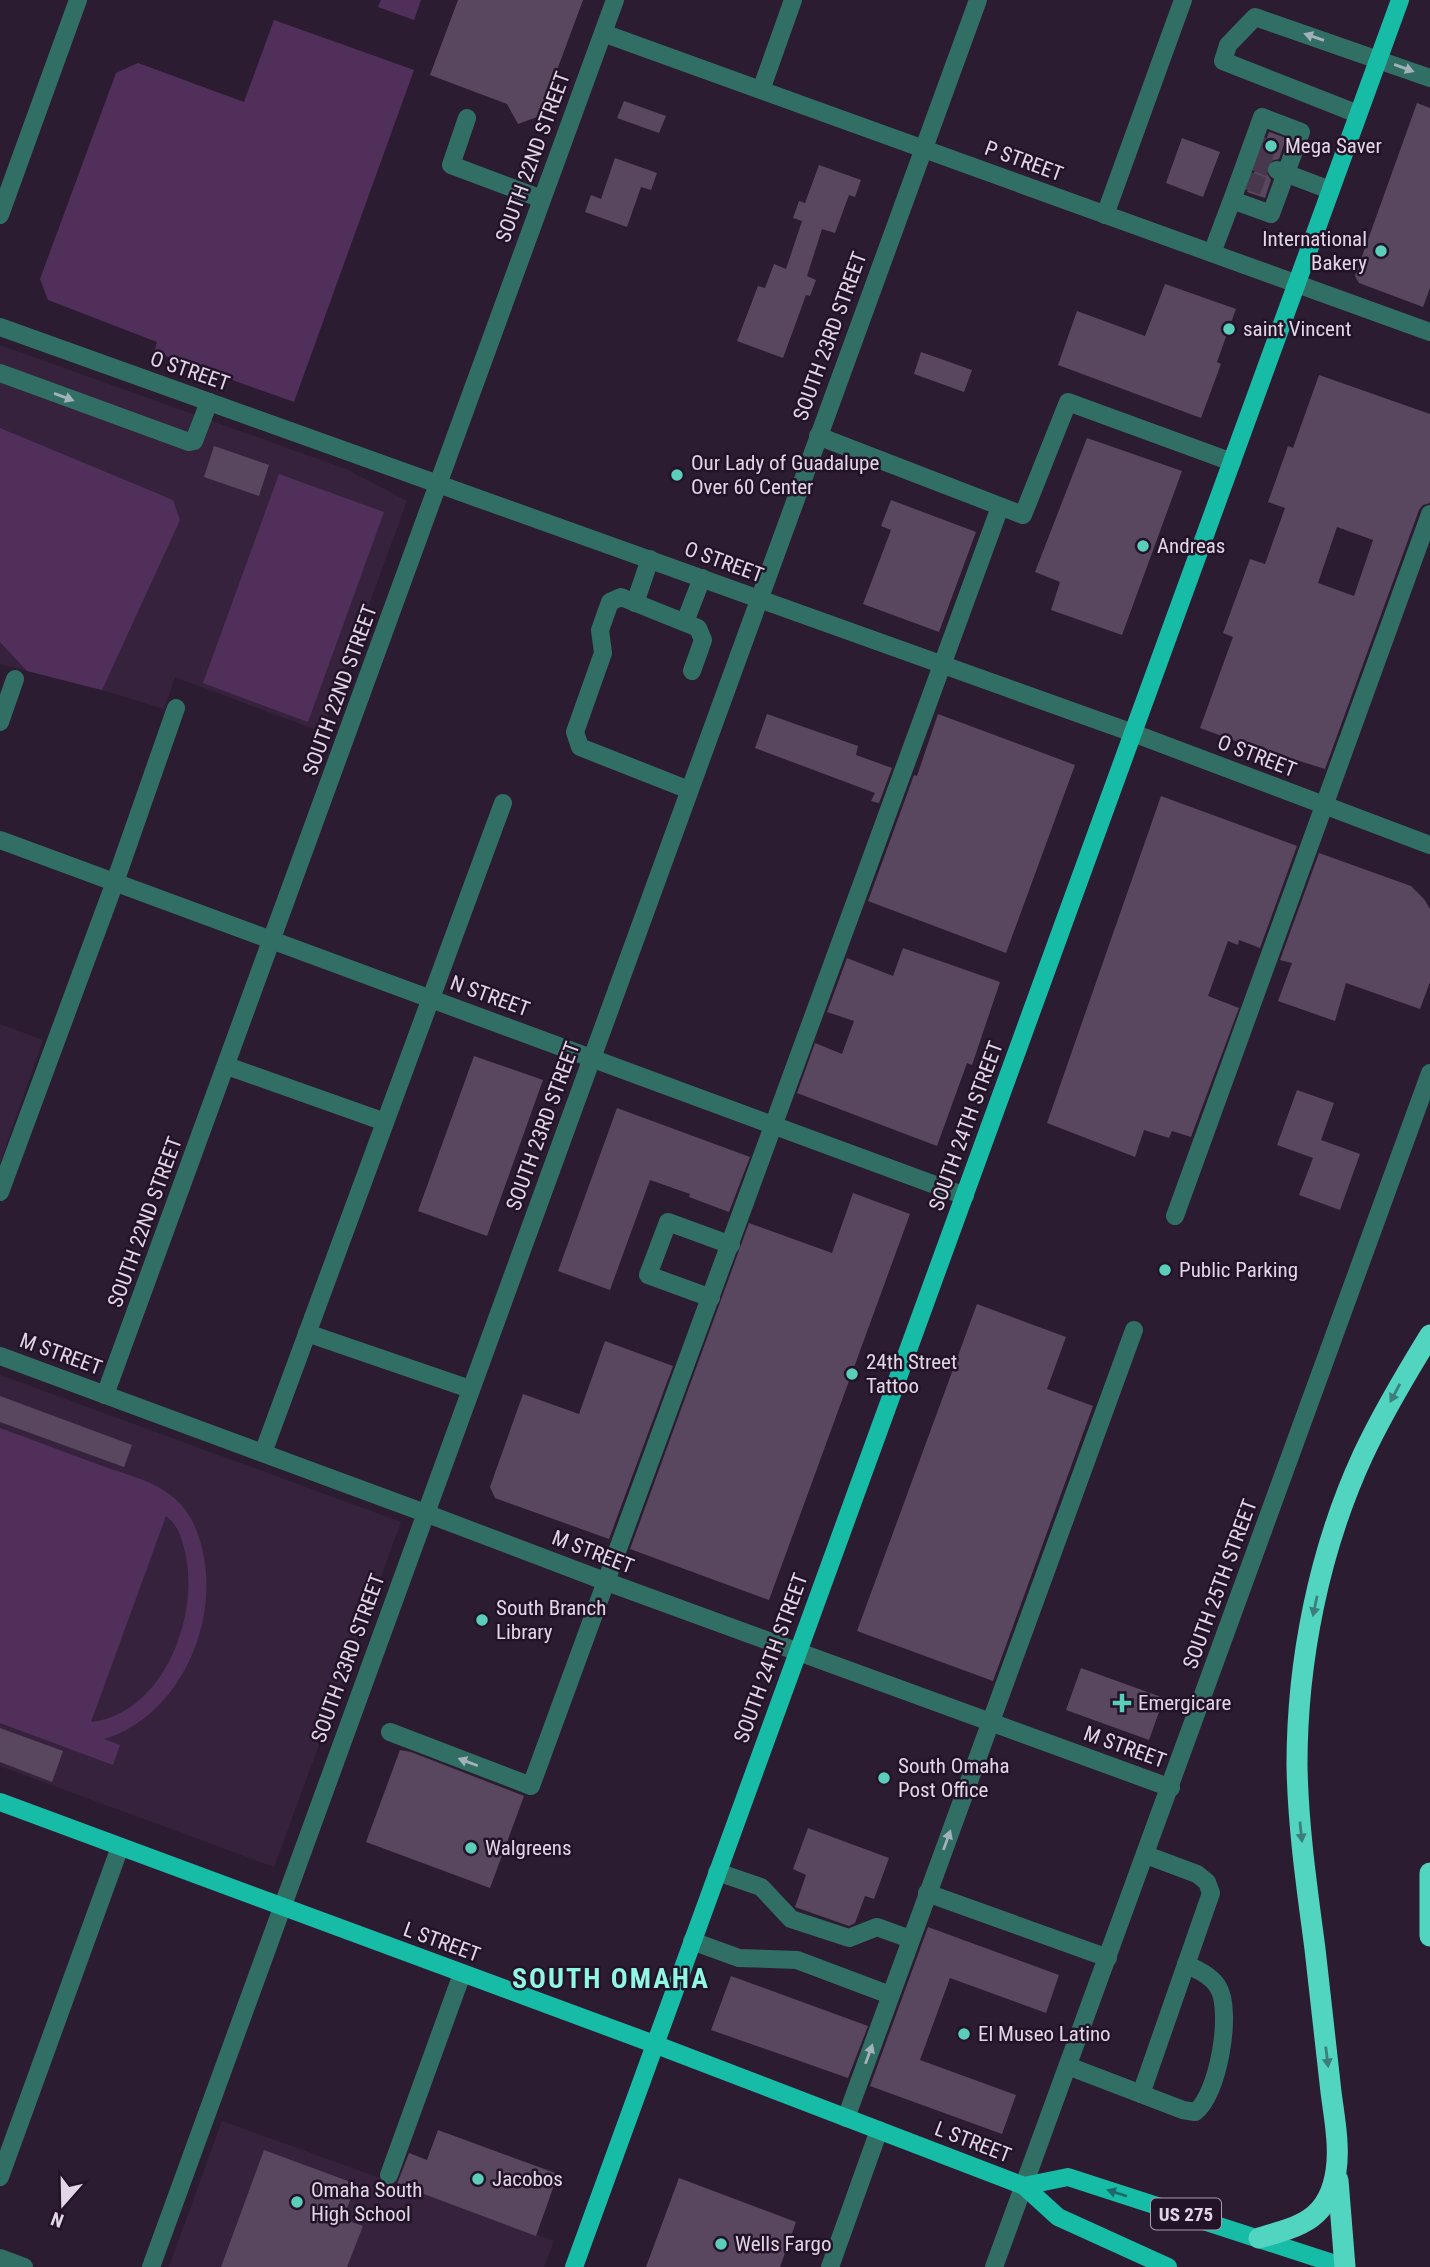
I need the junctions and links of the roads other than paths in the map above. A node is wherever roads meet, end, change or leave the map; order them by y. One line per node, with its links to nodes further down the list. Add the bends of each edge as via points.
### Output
1 (78, 0): 18 (street)
2 (615, 0): 7 (street, SOUTH 22ND STREET)
3 (793, 0): 10 (street)
4 (978, 0): 13 (street, SOUTH 23RD STREET)
5 (1183, 0): 19 (street)
6 (1400, 0): 8 (main road, SOUTH 24TH STREET)
7 (603, 33): 10 (street, P STREET); 16 (street, SOUTH 22ND STREET)
8 (1379, 58): 9 (street, one-way to 9); 11 (main road, SOUTH 24TH STREET); 11 (street, one-way to 11, via 1255,17 1228,45 1223,61)
9 (1430, 78)
10 (761, 90): 13 (street, P STREET)
11 (1359, 114): 15 (main road, SOUTH 24TH STREET)
12 (467, 118): 16 (street, via 451,165)
13 (923, 149): 19 (street, P STREET); 26 (street, SOUTH 23RD STREET)
14 (1284, 163): 15 (street); 17 (street, via 1271,214); 17 (street, via 1301,132 1262,117)
15 (1330, 190): 21 (main road, SOUTH 24TH STREET)
16 (542, 199): 28 (street, SOUTH 22ND STREET)
17 (1232, 200): 20 (street)
18 (0, 215)
19 (1105, 215): 20 (street, P STREET)
20 (1212, 253): 21 (street, P STREET)
21 (1296, 284): 23 (street, P STREET); 27 (main road, SOUTH 24TH STREET)
22 (0, 327): 25 (street, O STREET)
23 (1430, 332)
24 (0, 373): 25 (street, one-way to 25, via 189,442 194,441)
25 (209, 402): 28 (street, O STREET)
26 (818, 436): 29 (street); 33 (street, SOUTH 23RD STREET)
27 (1231, 462): 29 (street, via 1068,402 1023,516); 41 (main road, SOUTH 24TH STREET)
28 (439, 483): 31 (street, O STREET); 48 (street, SOUTH 22ND STREET)
29 (1000, 507): 36 (street)
30 (1430, 514): 44 (street)
31 (650, 559): 32 (street, O STREET); 34 (street)
32 (702, 578): 33 (street, O STREET); 35 (street)
33 (758, 598): 36 (street, O STREET); 42 (street, SOUTH 23RD STREET)
34 (635, 603): 35 (street); 42 (street, via 621,597 610,602 600,630 603,653 575,732 580,747)
35 (685, 622): 37 (street, via 698,628 704,640)
36 (943, 665): 41 (street, O STREET); 54 (street)
37 (692, 671)
38 (15, 679): 40 (street)
39 (176, 708): 47 (street)
40 (0, 722)
41 (1133, 733): 44 (street, O STREET); 56 (main road, SOUTH 24TH STREET)
42 (689, 790): 50 (street, SOUTH 23RD STREET)
43 (503, 803): 49 (street)
44 (1324, 806): 46 (street, O STREET); 57 (street)
45 (0, 840): 47 (street, N STREET)
46 (1430, 845)
47 (115, 882): 48 (street, N STREET); 55 (street)
48 (273, 941): 49 (street, N STREET); 51 (street, SOUTH 22ND STREET)
49 (431, 999): 50 (street, N STREET); 53 (street)
50 (592, 1058): 54 (street, N STREET); 64 (street, SOUTH 23RD STREET)
51 (227, 1066): 53 (street); 65 (street, SOUTH 22ND STREET)
52 (1430, 1073): 72 (street, SOUTH 25TH STREET)
53 (385, 1122): 61 (street)
54 (774, 1125): 56 (street, N STREET); 58 (street)
55 (0, 1192)
56 (965, 1196): 69 (main road, SOUTH 24TH STREET)
57 (1175, 1216)
58 (731, 1244): 59 (street); 59 (street, via 668,1222 648,1275)
59 (711, 1298): 68 (street)
60 (1134, 1330): 70 (street)
61 (307, 1333): 64 (street); 66 (street)
62 (1430, 1335): 92 (highway, one-way to 92, via 1362,1456 1339,1515 1320,1580 1299,1716 1299,1814)
63 (0, 1356): 65 (street, M STREET)
64 (470, 1389): 67 (street, SOUTH 23RD STREET)
65 (105, 1395): 66 (street, M STREET)
66 (263, 1453): 67 (street, M STREET)
67 (425, 1513): 68 (street, M STREET); 79 (street, SOUTH 23RD STREET)
68 (607, 1582): 69 (street, M STREET); 71 (street, one-way to 71, via 531,1786)
69 (798, 1653): 70 (street, M STREET); 76 (main road, SOUTH 24TH STREET)
70 (990, 1722): 72 (street, M STREET); 78 (street, one-way to 70)
71 (390, 1732)
72 (1171, 1788): 75 (street, SOUTH 25TH STREET)
73 (0, 1802): 74 (main road, L STREET / US 275)
74 (120, 1847): 79 (main road, L STREET / US 275); 94 (street)
75 (1146, 1855): 83 (street, SOUTH 25TH STREET); 84 (street, via 1207,1882 1209,1904)
76 (717, 1872): 81 (street, via 761,1887 791,1919 802,1923 849,1938 877,1927); 82 (main road, SOUTH 24TH STREET)
77 (1430, 1873): 80 (highway)
78 (928, 1892): 81 (street); 83 (street)
79 (281, 1908): 85 (main road, L STREET / US 275); 99 (street, SOUTH 23RD STREET)
80 (1430, 1936)
81 (911, 1939): 86 (street)
82 (692, 1941): 86 (street, via 739,1958 797,1960); 87 (main road, SOUTH 24TH STREET)
83 (1108, 1958): 88 (street, SOUTH 25TH STREET)
84 (1186, 1964): 89 (street); 89 (street, via 1207,1976 1223,1999 1223,2046 1208,2097 1195,2112)
85 (462, 1974): 87 (main road, L STREET / US 275); 93 (street)
86 (890, 1995): 90 (street, one-way to 86)
87 (654, 2044): 90 (main road, L STREET / US 275); 100 (main road, SOUTH 24TH STREET)
88 (1068, 2066): 89 (street); 95 (street, SOUTH 25TH STREET)
89 (1141, 2094)
90 (846, 2118): 91 (main road, L STREET / US 275)
91 (879, 2130): 95 (main road, L STREET / US 275); 101 (street)
92 (1337, 2168): 96 (highway, via 1324,2208 1287,2230); 104 (highway)
93 (389, 2175)
94 (0, 2177)
95 (1024, 2186): 96 (main road, L STREET / US 275, one-way to 95, via 1068,2177); 102 (street, SOUTH 25TH STREET); 103 (main road, L STREET / US 275, via 1058,2217)
96 (1259, 2238): 104 (main road, L STREET / US 275)
97 (0, 2258): 98 (street)
98 (24, 2267)
99 (151, 2267)
100 (574, 2267)
101 (830, 2267)
102 (994, 2267)
103 (1168, 2267)
104 (1345, 2267)

